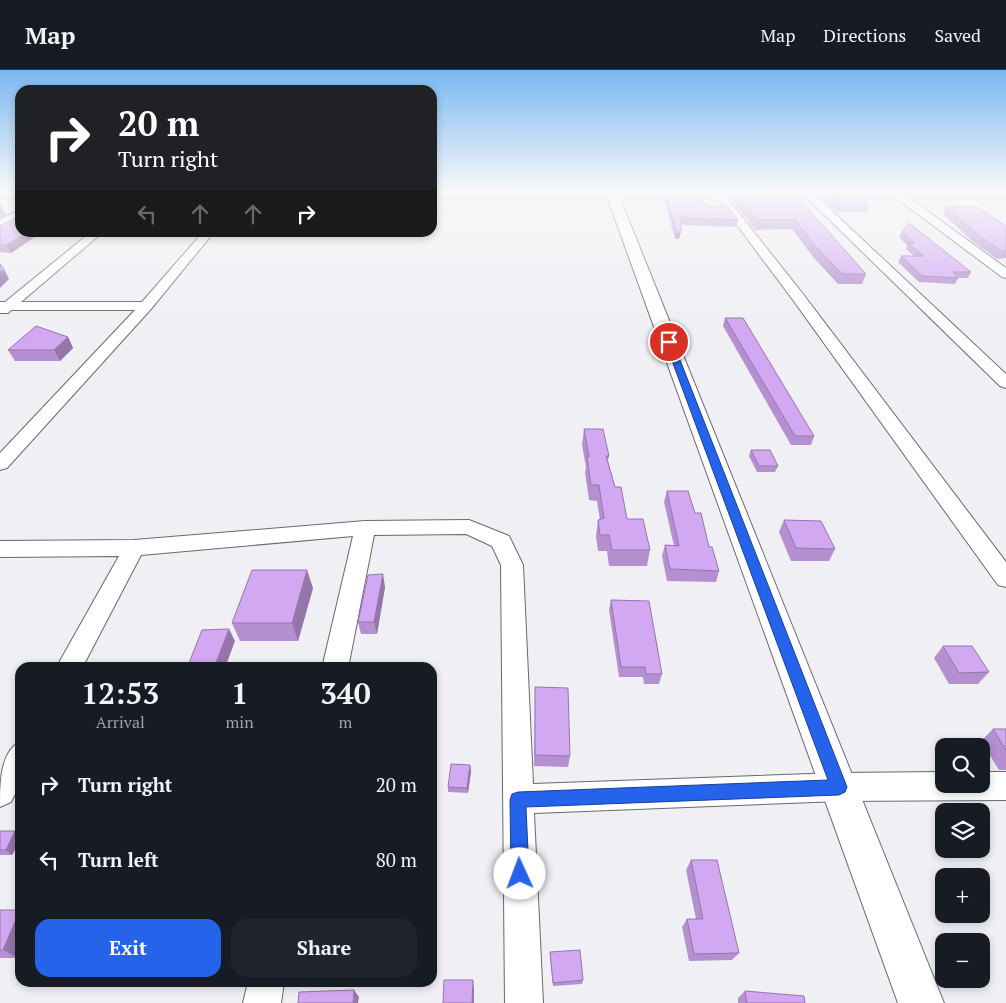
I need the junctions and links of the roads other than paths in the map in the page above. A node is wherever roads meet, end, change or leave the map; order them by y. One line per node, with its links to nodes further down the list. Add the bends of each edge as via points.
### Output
1 (628, 235): 20 (street)
2 (750, 235): 15 (street)
3 (851, 235): 10 (street)
4 (952, 235): 7 (street)
5 (92, 237): 9 (street)
6 (205, 237): 8 (street)
7 (1006, 274)
8 (146, 306): 9 (street); 11 (street)
9 (3, 308)
10 (1006, 383)
11 (0, 464)
12 (365, 528): 13 (street); 17 (street); 22 (street, via 469,527 501,541 512,564)
13 (134, 548): 14 (street); 16 (street)
14 (0, 549)
15 (1006, 579)
16 (72, 662)
17 (336, 662)
18 (15, 765): 21 (street)
19 (1006, 786): 20 (street)
20 (839, 787): 22 (street); 26 (street)
21 (0, 792)
22 (518, 800): 25 (street)
23 (265, 987): 24 (street)
24 (262, 1003)
25 (524, 1003)
26 (921, 1003)

